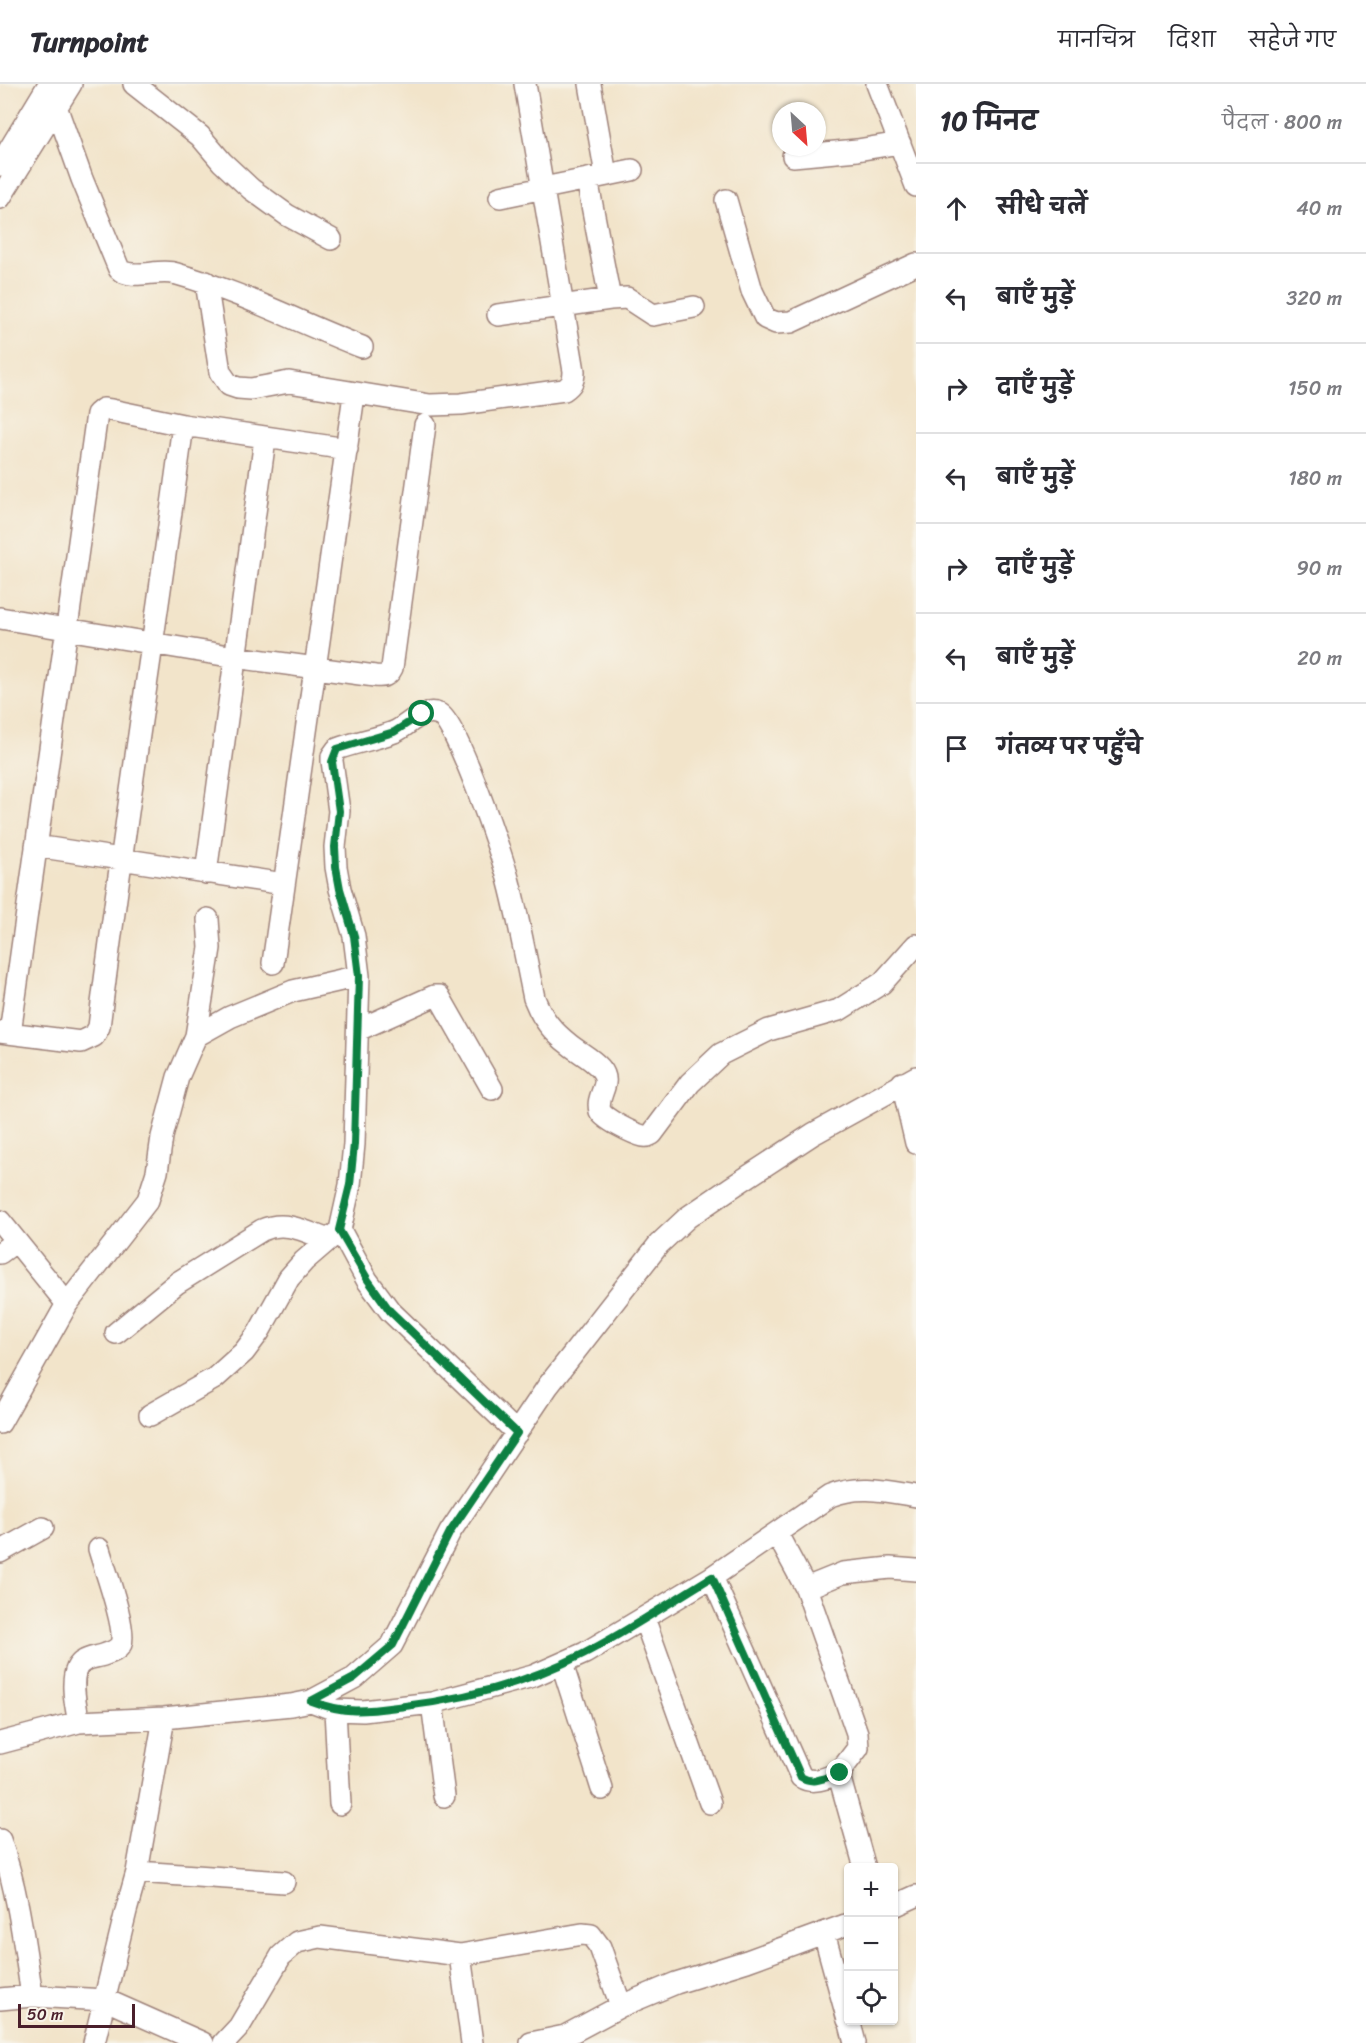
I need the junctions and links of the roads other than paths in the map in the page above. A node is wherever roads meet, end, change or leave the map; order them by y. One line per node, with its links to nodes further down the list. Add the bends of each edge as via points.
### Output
1 (49, 84): 10 (street)
2 (71, 84): 7 (street)
3 (134, 84): 18 (street, via 200,136 251,189)
4 (525, 84): 14 (street)
5 (590, 84): 12 (street)
6 (877, 84): 8 (street)
7 (57, 109): 16 (street); 20 (street, via 119,269 130,275 172,272)
8 (900, 143): 9 (street); 13 (street)
9 (826, 153)
10 (0, 165)
11 (632, 170): 12 (street)
12 (596, 177): 14 (street); 21 (street)
13 (916, 186)
14 (543, 188): 15 (street); 22 (street)
15 (500, 197)
16 (0, 198)
17 (726, 200): 19 (street, via 752,291 765,318 776,323 791,322)
18 (331, 239)
19 (916, 264)
20 (206, 282): 25 (street); 26 (street, via 220,372 229,385 251,389 289,382)
21 (610, 299): 22 (street); 23 (street, via 627,298 653,315)
22 (563, 307): 24 (street); 26 (street, via 574,376 573,383 564,390 445,405)
23 (694, 307)
24 (498, 315)
25 (362, 347)
26 (354, 394): 30 (street)
27 (424, 425): 35 (street, via 392,668 383,677)
28 (183, 426): 29 (street); 32 (street, via 111,410 97,414); 33 (street)
29 (265, 439): 30 (street); 34 (street)
30 (347, 449): 35 (street)
31 (0, 618): 32 (street)
32 (67, 629): 33 (street); 36 (street)
33 (153, 643): 34 (street); 37 (street)
34 (235, 657): 35 (street); 38 (street)
35 (316, 667): 39 (street)
36 (36, 846): 37 (street); 45 (street)
37 (120, 860): 38 (street); 45 (street, via 99,1027 94,1036 81,1042)
38 (206, 873): 39 (street)
39 (284, 884): 42 (street)
40 (208, 919): 46 (street, via 210,948)
41 (916, 945): 43 (street, via 882,983 839,1010 769,1030 721,1054 690,1083 652,1134 641,1136 601,1113 604,1074 540,1014 509,881 491,825 445,718 431,712 394,732 337,749 333,756 339,811 336,867 354,936)
42 (273, 963)
43 (359, 976): 44 (street); 46 (street, via 267,1000)
44 (358, 1030): 48 (street, via 439,996); 51 (street, via 350,1185)
45 (5, 1033)
46 (196, 1036): 53 (street, via 178,1077 147,1200)
47 (909, 1080): 49 (street); 57 (street, via 813,1134 688,1217 659,1245 548,1386)
48 (492, 1089)
49 (916, 1143)
50 (0, 1221): 52 (street)
51 (333, 1234): 54 (street, via 286,1225 262,1230 177,1283); 55 (street, via 289,1278 244,1352 215,1378); 57 (street, via 390,1311)
52 (8, 1247): 53 (street)
53 (67, 1304): 56 (street)
54 (116, 1333)
55 (150, 1415)
56 (0, 1423)
57 (517, 1433): 68 (street, via 450,1532 393,1645 354,1678)
58 (916, 1496): 60 (street, via 846,1490 814,1506)
59 (43, 1528): 62 (street)
60 (777, 1534): 64 (street); 65 (street)
61 (99, 1549): 72 (street, via 119,1616 121,1643 116,1651 78,1666 73,1691)
62 (0, 1552)
63 (916, 1570): 65 (street, via 890,1568 843,1573)
64 (712, 1577): 66 (street); 74 (street, via 801,1777 816,1781)
65 (806, 1588): 74 (street, via 857,1733 858,1748)
66 (644, 1618): 67 (street); 77 (street)
67 (562, 1664): 69 (street, via 533,1676); 75 (street)
68 (311, 1701): 70 (street); 71 (street)
69 (432, 1703): 70 (street, via 363,1711); 76 (street)
70 (335, 1710): 78 (street)
71 (164, 1718): 72 (street); 81 (street)
72 (79, 1722): 73 (street)
73 (0, 1743)
74 (840, 1773): 80 (street)
75 (602, 1789)
76 (444, 1796)
77 (710, 1803)
78 (340, 1804)
79 (0, 1839): 88 (street, via 20,1911)
80 (864, 1863)
81 (137, 1872): 82 (street); 90 (street)
82 (285, 1882)
83 (916, 1896): 84 (street)
84 (898, 1903)
85 (844, 1926): 86 (street)
86 (824, 1933): 91 (street); 92 (street, via 676,1983)
87 (460, 1955): 92 (street, via 591,1935 600,1947); 96 (street, via 320,1937 297,1942 281,1956 239,2026); 97 (street)
88 (33, 1996): 89 (street); 90 (street)
89 (0, 1999)
90 (106, 2000): 94 (street); 95 (street)
91 (844, 2003)
92 (621, 2006): 98 (street, via 565,2036)
93 (850, 2025): 99 (street)
94 (94, 2043)
95 (203, 2043)
96 (224, 2043)
97 (472, 2043)
98 (531, 2043)
99 (855, 2043)

